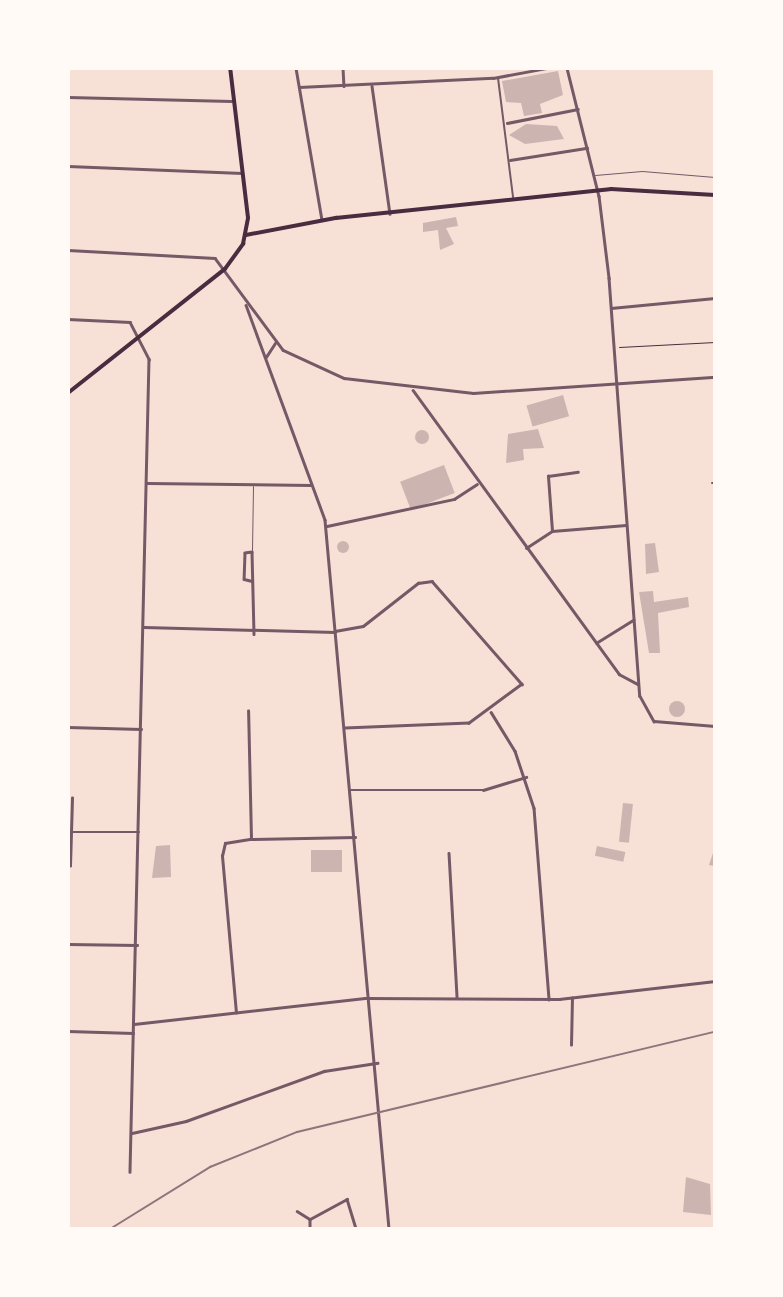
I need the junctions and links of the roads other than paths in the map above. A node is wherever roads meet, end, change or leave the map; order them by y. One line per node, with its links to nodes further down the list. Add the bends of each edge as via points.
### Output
1 (230, 68): 11 (main road)
2 (296, 68): 9 (street)
3 (343, 68): 7 (street)
4 (547, 68): 6 (street)
5 (566, 68): 12 (street)
6 (496, 77): 8 (street); 13 (street)
7 (344, 86): 8 (street); 9 (street)
8 (372, 86): 23 (street)
9 (299, 87): 24 (street)
10 (68, 97): 11 (street)
11 (231, 101): 17 (main road)
12 (578, 109): 13 (street); 14 (street)
13 (507, 123): 15 (street)
14 (587, 148): 15 (street); 18 (street)
15 (510, 160): 22 (street)
16 (68, 166): 17 (street)
17 (242, 173): 25 (main road)
18 (593, 175): 19 (lane, via 642,171); 20 (street)
19 (715, 177)
20 (597, 190): 21 (main road); 22 (main road); 30 (street)
21 (715, 195)
22 (513, 199): 23 (main road)
23 (390, 214): 24 (main road)
24 (322, 220): 25 (main road)
25 (246, 235): 27 (main road)
26 (68, 250): 27 (street, via 209,257)
27 (225, 269): 29 (street); 32 (main road)
28 (715, 298): 30 (street)
29 (246, 305): 33 (street); 34 (street)
30 (611, 308): 36 (street)
31 (68, 319): 32 (street, via 130,322)
32 (140, 336): 38 (main road); 40 (street, via 149,359)
33 (275, 343): 34 (street); 37 (street, via 328,374)
34 (266, 357): 42 (street)
35 (715, 377): 36 (street)
36 (616, 385): 37 (street); 44 (street)
37 (413, 390): 41 (street)
38 (68, 393)
39 (578, 472): 46 (street, via 548,476)
40 (147, 483): 43 (street); 51 (street)
41 (477, 484): 45 (street, via 454,499); 47 (street)
42 (312, 485): 43 (street); 45 (street)
43 (253, 486): 48 (lane)
44 (626, 525): 46 (street); 50 (street)
45 (325, 526): 52 (street)
46 (552, 531): 47 (street)
47 (525, 549): 54 (street)
48 (252, 552): 49 (street); 49 (street, via 245,552 244,579)
49 (253, 581): 53 (street)
50 (633, 620): 54 (street); 55 (street)
51 (144, 628): 53 (street); 60 (street)
52 (335, 631): 53 (street); 57 (street, via 363,626 418,583 432,581 522,684); 61 (street)
53 (254, 634)
54 (596, 643): 55 (street, via 619,674)
55 (638, 684): 58 (street, via 654,721)
56 (248, 711): 68 (street)
57 (491, 711): 61 (street, via 464,724); 62 (street)
58 (715, 726)
59 (68, 727): 60 (street)
60 (141, 729): 66 (street)
61 (345, 729): 63 (street)
62 (526, 777): 63 (street, via 482,790); 77 (street, via 542,856)
63 (351, 790): 67 (street)
64 (72, 798): 65 (street)
65 (70, 832): 66 (street); 70 (street)
66 (139, 832): 72 (street)
67 (355, 837): 68 (street); 74 (street)
68 (251, 839): 78 (street, via 229,841 223,848)
69 (449, 853): 75 (street)
70 (70, 866)
71 (68, 944): 72 (street)
72 (137, 945): 79 (street)
73 (715, 981): 76 (street)
74 (371, 998): 75 (street); 78 (street); 83 (street)
75 (457, 998): 77 (street)
76 (572, 998): 77 (street); 82 (street)
77 (549, 999)
78 (236, 1013): 79 (street)
79 (134, 1024): 81 (street)
80 (68, 1031): 81 (street)
81 (133, 1033): 84 (street)
82 (571, 1045)
83 (377, 1063): 84 (street, via 324,1071 186,1121); 90 (street)
84 (131, 1133): 85 (street)
85 (130, 1171)
86 (297, 1211): 87 (street)
87 (310, 1219): 88 (street); 89 (street, via 347,1199)
88 (310, 1229)
89 (356, 1229)
90 (388, 1229)

